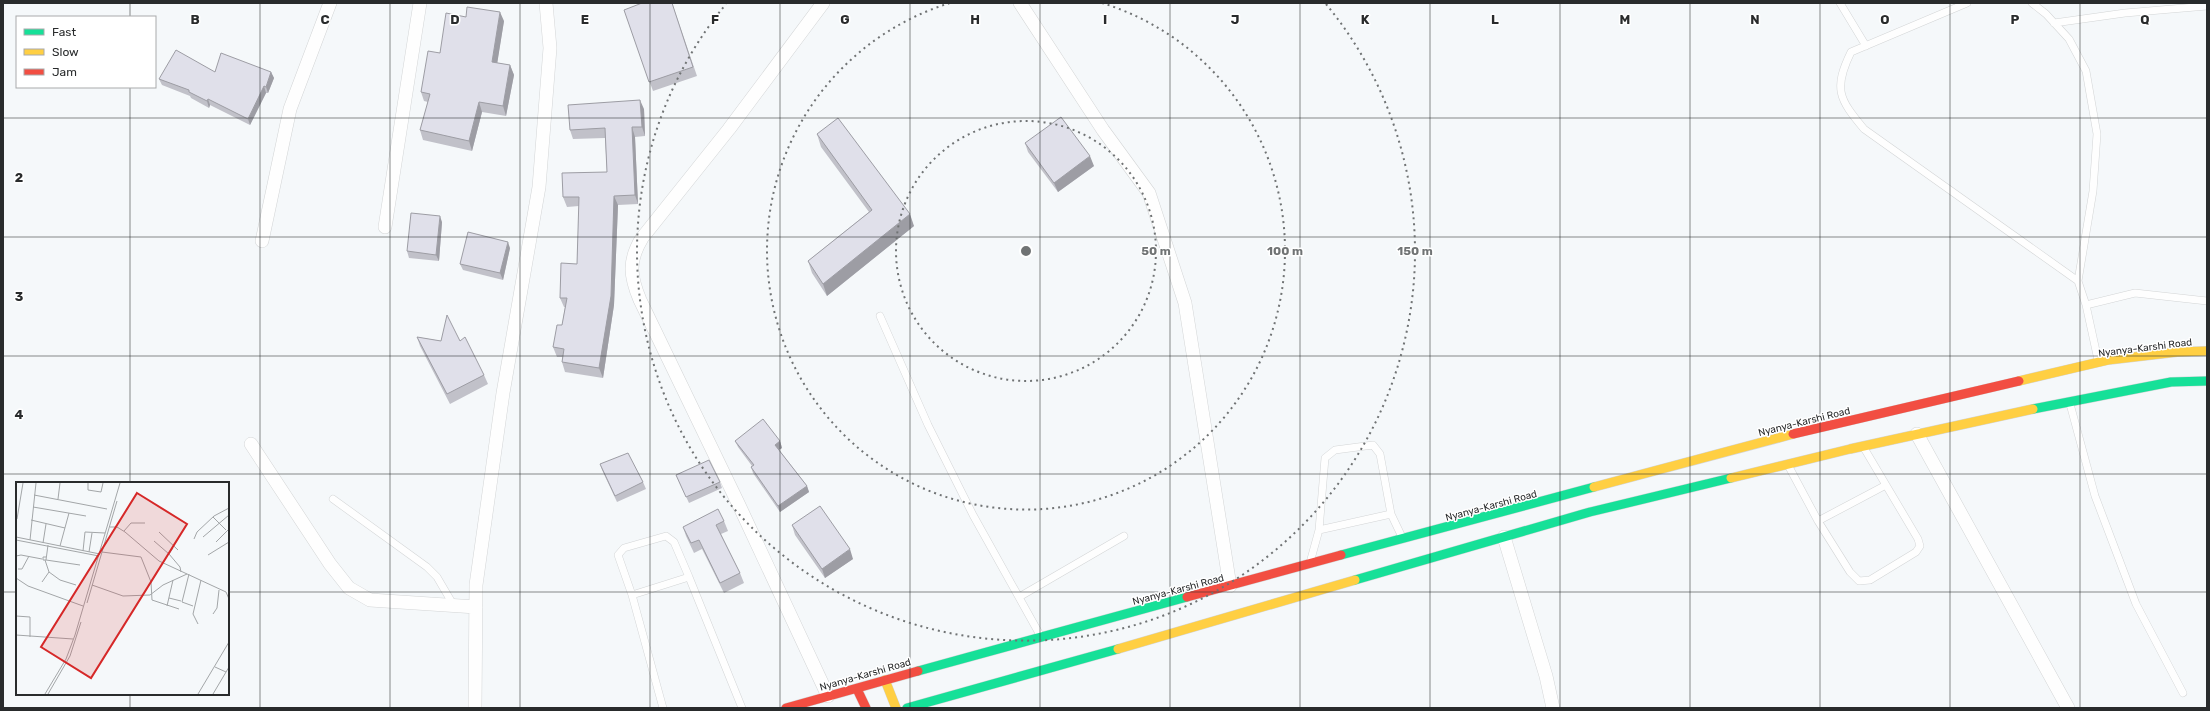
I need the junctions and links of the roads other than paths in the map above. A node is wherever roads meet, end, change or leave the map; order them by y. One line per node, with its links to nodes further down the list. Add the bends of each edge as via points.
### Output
1 (330, 3): 13 (street, via 290,109)
2 (420, 3): 12 (street)
3 (546, 3): 42 (street, via 550,48 539,187 503,393 476,585)
4 (823, 3): 47 (street, via 729,129 642,238 634,251 631,268 633,283 640,300)
5 (1020, 3): 38 (street, via 1103,130 1149,193 1185,303)
6 (1840, 3): 11 (lane)
7 (1967, 3): 11 (lane)
8 (2032, 3): 10 (lane)
9 (2207, 6): 10 (lane, via 2125,13)
10 (2054, 23): 14 (lane, via 2069,39 2086,70 2097,134 2093,191)
11 (1866, 46): 14 (lane, via 1851,52 1843,69 1839,87 1846,109 1864,130)
12 (385, 227)
13 (262, 241)
14 (2078, 282): 16 (lane)
15 (2207, 301): 16 (lane, via 2135,293)
16 (2086, 305): 19 (lane)
17 (880, 316): 40 (lane, via 928,425)
18 (2207, 351): 19 (main road, Nyanya-Karshi Road, via 2178,352)
19 (2099, 363): 33 (main road, Nyanya-Karshi Road, via 1809,430)
20 (2207, 381): 21 (main road, via 2171,382)
21 (2069, 402): 22 (main road); 46 (lane, via 2095,496 2136,604)
22 (1917, 434): 24 (main road); 56 (street)
23 (251, 444): 41 (street, via 330,564 350,588 370,600)
24 (1863, 446): 25 (main road); 26 (lane)
25 (1788, 464): 29 (lane); 32 (main road, via 1590,512)
26 (1886, 485): 29 (lane); 29 (lane, via 1920,546 1916,552 1870,580 1859,581 1850,572)
27 (333, 498): 41 (lane, via 427,567 437,577)
28 (1392, 514): 30 (lane); 30 (lane, via 1380,454 1372,445 1335,450 1325,458); 33 (lane)
29 (1818, 521)
30 (1319, 530): 35 (lane)
31 (1124, 536): 40 (lane)
32 (1504, 537): 36 (main road); 55 (street, via 1546,676)
33 (1403, 540): 34 (main road, Nyanya-Karshi Road)
34 (1383, 552): 35 (main road, Nyanya-Karshi Road); 36 (main road)
35 (1310, 563): 38 (main road, Nyanya-Karshi Road)
36 (1387, 571): 54 (main road, via 1006,682)
37 (689, 577): 39 (lane); 39 (lane, via 674,542 666,536 624,548 618,555); 50 (lane)
38 (1230, 586): 43 (main road, Nyanya-Karshi Road)
39 (632, 595): 49 (lane)
40 (1018, 597): 43 (lane)
41 (454, 606): 42 (street)
42 (476, 607): 48 (street)
43 (1041, 637): 44 (main road, Nyanya-Karshi Road)
44 (885, 680): 45 (main road, Nyanya-Karshi Road); 53 (main road)
45 (857, 689): 47 (main road, Nyanya-Karshi Road); 52 (main road)
46 (2183, 693)
47 (828, 696): 51 (main road, Nyanya-Karshi Road)
48 (475, 708)
49 (663, 708)
50 (742, 708)
51 (786, 708)
52 (866, 708)
53 (896, 708)
54 (907, 708)
55 (1553, 708)
56 (2068, 708)

